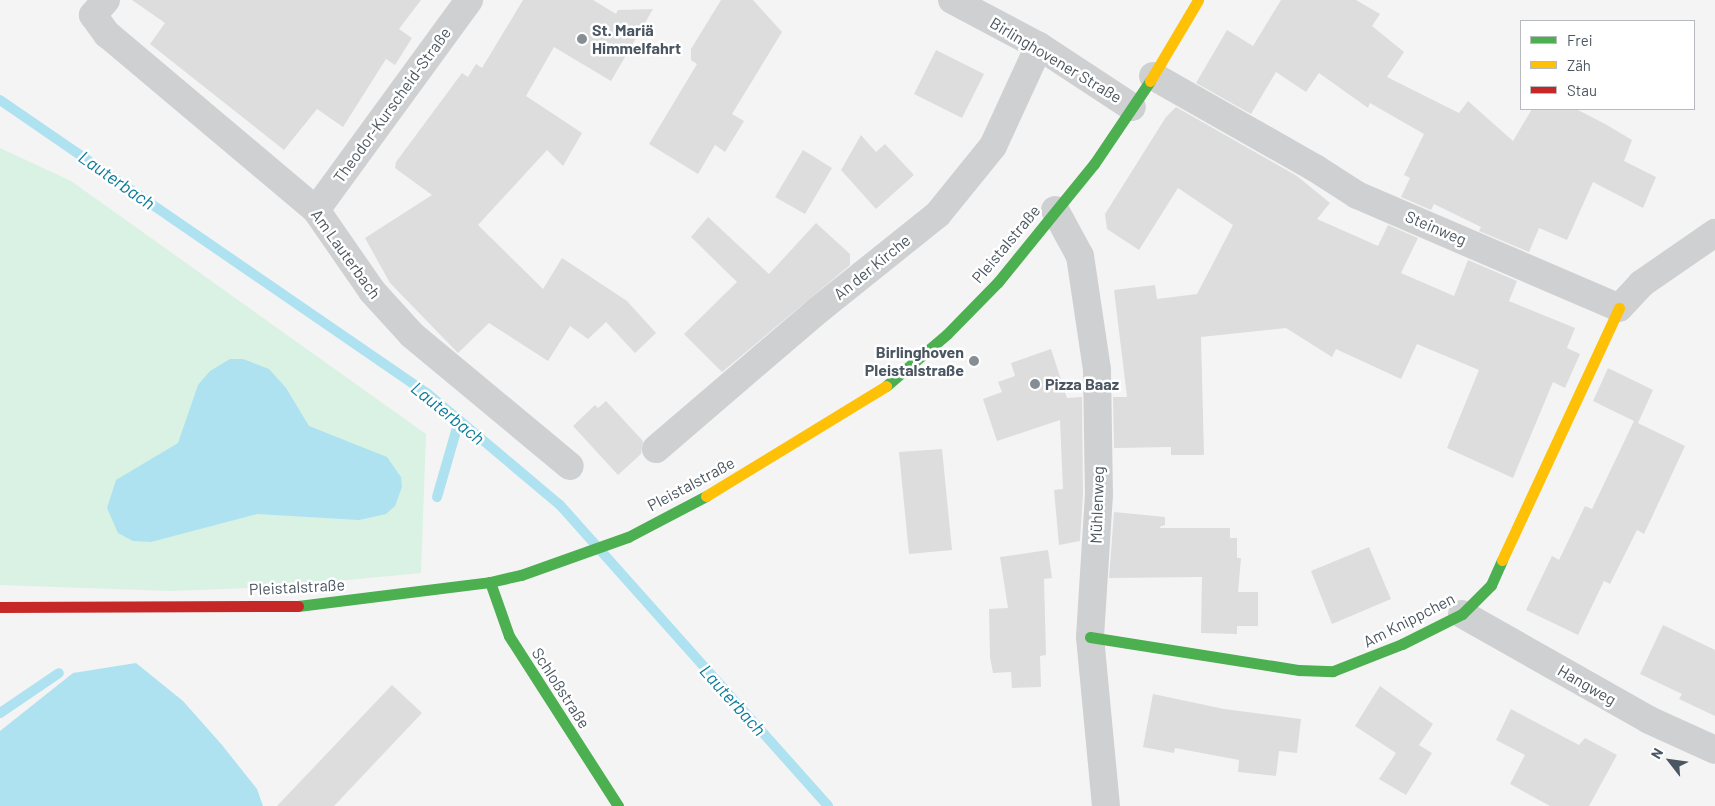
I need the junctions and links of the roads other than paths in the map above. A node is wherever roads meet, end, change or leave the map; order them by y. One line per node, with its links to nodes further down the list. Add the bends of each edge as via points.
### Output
1 (106, 0): 8 (street, Am Lauterbach, via 93,15 107,34)
2 (469, 0): 8 (street, Theodor-Kurscheid-Straße)
3 (952, 0): 5 (street, Birlinghovener Straße)
4 (1198, 0): 6 (main road, Pleistalstraße)
5 (1039, 46): 7 (street, Birlinghovener Straße); 12 (street, An der Kirche, via 993,146 938,214 817,311)
6 (1153, 76): 7 (main road, Pleistalstraße); 11 (street, Steinweg, via 1315,168 1356,195)
7 (1132, 107): 9 (main road, Pleistalstraße, via 1094,164)
8 (316, 210): 13 (street, Am Lauterbach, via 372,291 412,336)
9 (1055, 210): 14 (main road, Pleistalstraße, via 991,288 947,334 892,382 739,478 628,537 572,558); 17 (street, Mühlenweg, via 1080,256 1097,370 1099,494)
10 (1715, 233): 11 (street, via 1641,284)
11 (1619, 308): 16 (main road, Am Knippchen, via 1491,585)
12 (656, 449)
13 (570, 466)
14 (490, 582): 15 (main road, Pleistalstraße, via 309,606); 19 (main road, Schloßstraße, via 508,636)
15 (0, 607)
16 (1462, 614): 17 (main road, Am Knippchen, via 1402,644 1333,671 1299,670); 18 (street, Hangweg, via 1649,720)
17 (1090, 637): 20 (street, Mühlenweg)
18 (1715, 750)
19 (618, 806)
20 (1106, 806)

